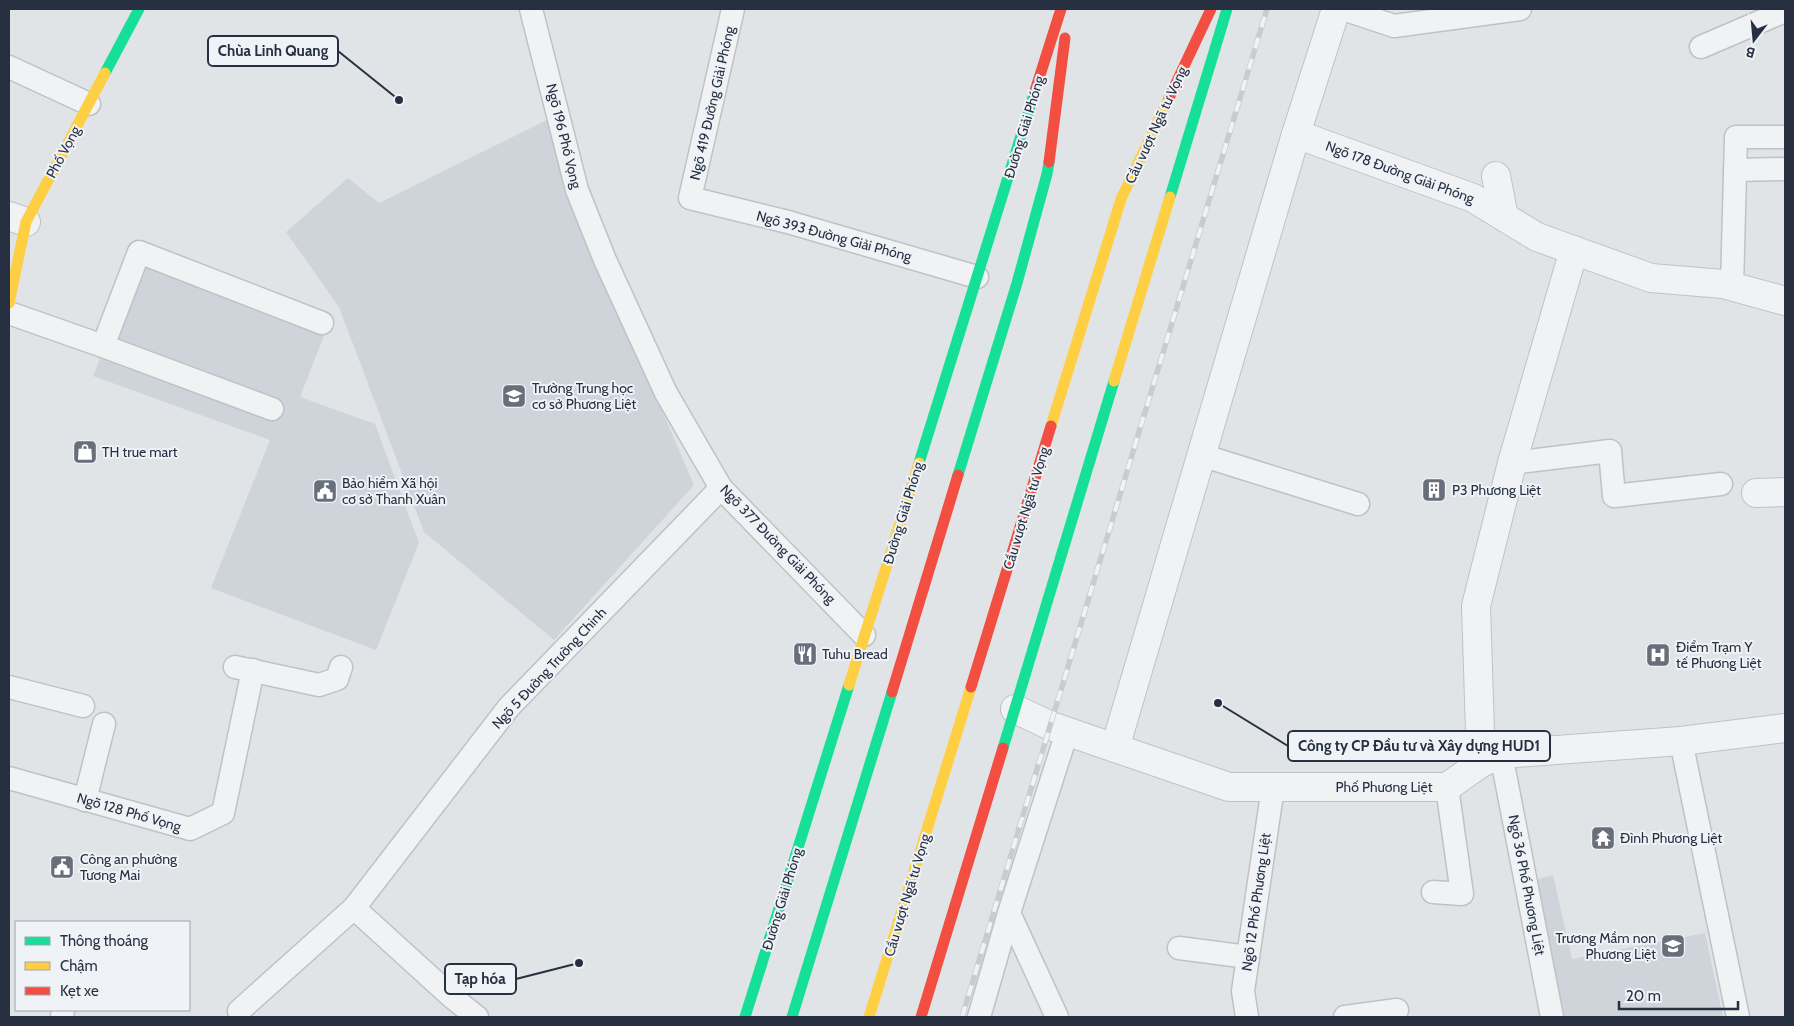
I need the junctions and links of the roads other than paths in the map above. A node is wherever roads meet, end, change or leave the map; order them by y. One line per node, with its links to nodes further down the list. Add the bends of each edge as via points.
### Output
1 (139, 9): 14 (main road, Phố Vọng)
2 (531, 9): 24 (lane, Ngõ 196 Phố Vọng, via 577,190)
3 (733, 9): 20 (lane, Ngõ 419 Đường Giải Phóng)
4 (1061, 9): 25 (main road, Đường Giải Phóng)
5 (1069, 9): 64 (main road, via 1047,174 1017,283)
6 (1211, 9): 65 (main road, Cầu vượt Ngã tư Vọng, via 1121,199)
7 (1226, 9): 44 (main road)
8 (1336, 9): 15 (street)
9 (1344, 9): 10 (lane, via 1392,35)
10 (1520, 9)
11 (1785, 11): 12 (lane)
12 (1701, 47)
13 (9, 66): 14 (lane)
14 (88, 104): 22 (main road, Phố Vọng)
15 (1296, 134): 21 (street, Ngõ 178 Đường Giải Phóng, via 1473,198); 33 (street)
16 (1785, 137): 17 (lane, via 1736,137)
17 (1735, 170): 18 (lane); 26 (lane)
18 (1785, 170)
19 (1496, 176): 21 (street)
20 (690, 198): 25 (lane, Ngõ 393 Đường Giải Phóng, via 788,222)
21 (1504, 217): 23 (street, Ngõ 178 Đường Giải Phóng, via 1537,236)
22 (17, 219): 28 (main road, Phố Vọng)
23 (1574, 250): 26 (street, Ngõ 178 Đường Giải Phóng, via 1651,278); 34 (street)
24 (605, 260): 36 (lane, Ngõ 377 Đường Giải Phóng, via 666,393)
25 (977, 278): 40 (main road, Đường Giải Phóng)
26 (1732, 286): 27 (street, Ngõ 178 Đường Giải Phóng)
27 (1785, 301)
28 (9, 303)
29 (9, 313): 31 (lane)
30 (322, 323): 31 (lane, via 139,252)
31 (103, 346): 32 (lane)
32 (272, 409)
33 (1201, 455): 39 (lane); 49 (street)
34 (1512, 463): 35 (lane, via 1610,452 1614,496); 50 (street, via 1476,606)
35 (1721, 484)
36 (721, 488): 40 (lane, Ngõ 377 Đường Giải Phóng); 56 (lane, Ngõ 5 Đường Trường Chinh, via 509,707)
37 (1785, 492): 38 (street)
38 (1756, 493)
39 (1358, 504)
40 (864, 635): 63 (main road, Đường Giải Phóng)
41 (341, 667): 54 (lane, Ngõ 128 Phố Vọng, via 337,679 319,685 244,669 223,812 190,829)
42 (9, 687): 43 (lane)
43 (83, 706)
44 (1015, 708): 47 (street, Phố Phương Liệt); 66 (main road)
45 (104, 724): 54 (lane)
46 (1785, 728): 48 (street)
47 (1067, 732): 49 (street, Phố Phương Liệt); 57 (lane)
48 (1681, 741): 50 (street); 72 (lane)
49 (1115, 748): 52 (street, Phố Phương Liệt, via 1229,786)
50 (1491, 758): 53 (street, Phố Phương Liệt); 71 (lane, Ngõ 36 Phố Phương Liệt)
51 (9, 778): 54 (lane, Ngõ 128 Phố Vọng)
52 (1273, 787): 53 (street, Phố Phương Liệt); 59 (lane, Ngõ 12 Phố Phương Liệt)
53 (1447, 787): 55 (lane, via 1462,894)
54 (85, 800)
55 (1432, 892)
56 (354, 908): 61 (lane, Ngõ 5 Đường Trường Chinh); 62 (lane)
57 (1009, 913): 67 (lane); 68 (lane)
58 (1179, 948): 59 (lane)
59 (1248, 957): 69 (lane, Ngõ 12 Phố Phương Liệt, via 1243,991)
60 (1397, 1010): 70 (lane)
61 (239, 1011)
62 (477, 1017)
63 (745, 1017)
64 (792, 1017)
65 (868, 1017)
66 (922, 1017)
67 (979, 1017)
68 (1057, 1017)
69 (1247, 1017)
70 (1345, 1017)
71 (1552, 1017)
72 (1738, 1017)

